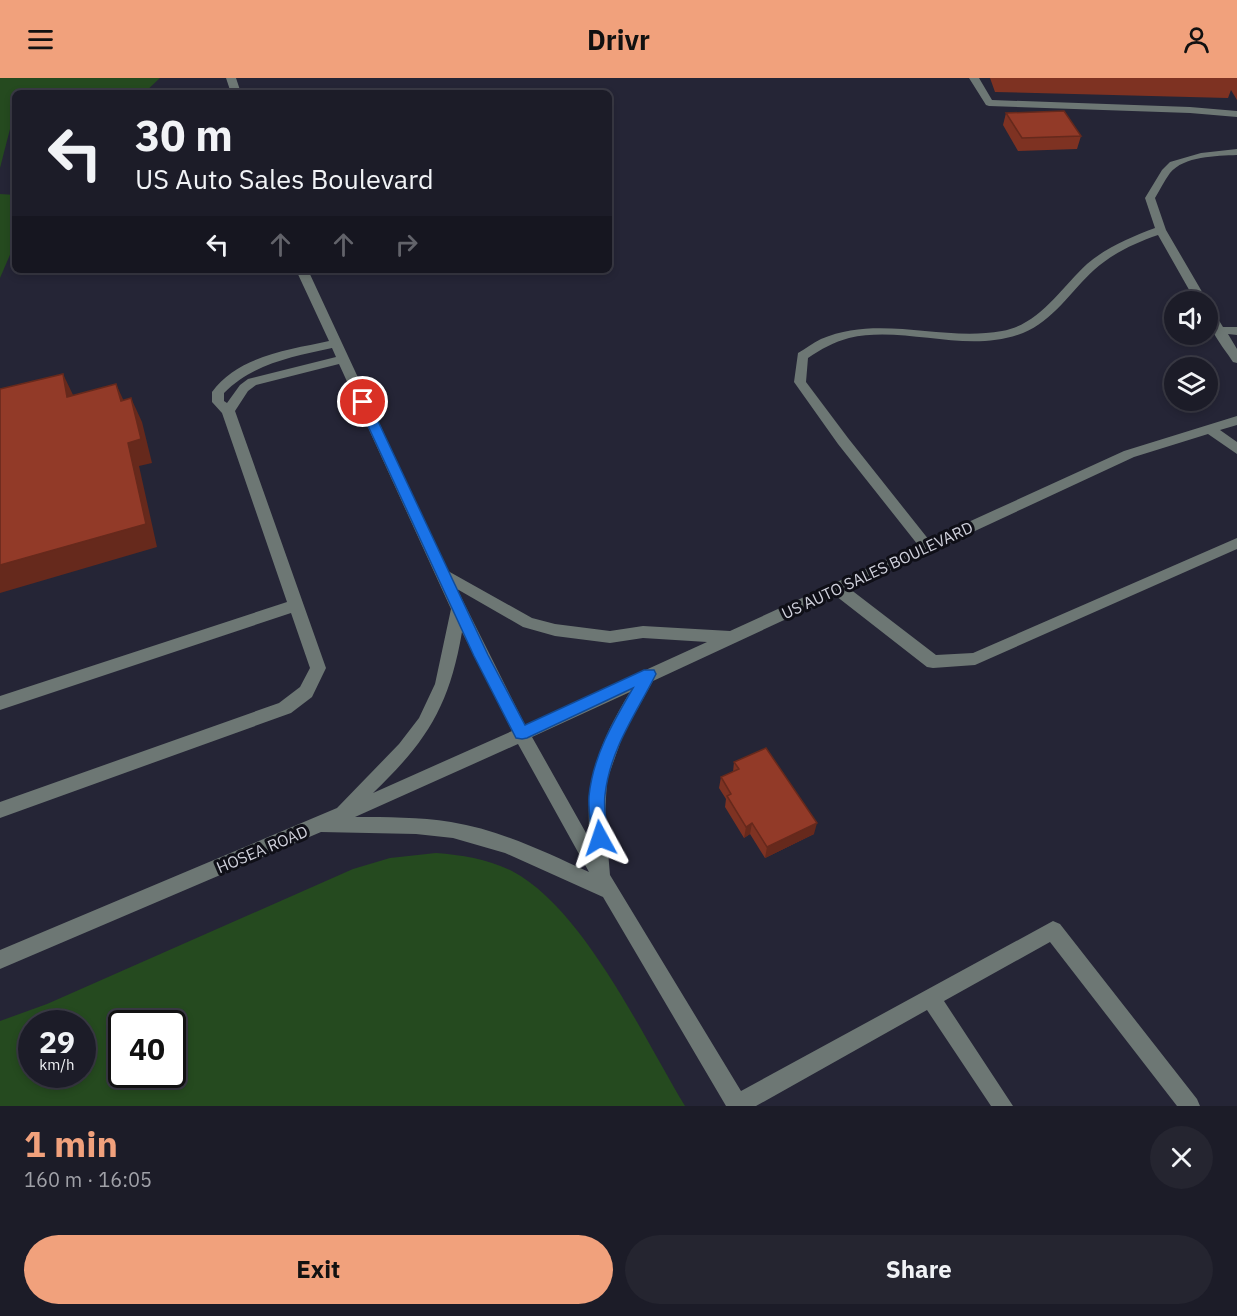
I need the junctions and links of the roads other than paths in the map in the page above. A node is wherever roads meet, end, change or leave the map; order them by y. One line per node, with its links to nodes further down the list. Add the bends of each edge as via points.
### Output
1 (974, 78): 2 (street, via 989,103)
2 (1237, 114)
3 (1237, 152): 4 (street, via 1178,162 1168,169 1150,198)
4 (1161, 230): 6 (street); 18 (street, via 1102,258 1027,327 1004,335 847,333 818,343 802,356 800,382)
5 (303, 273): 10 (street)
6 (1196, 291)
7 (1218, 330): 9 (street)
8 (1218, 331): 12 (street)
9 (1237, 331)
10 (336, 343): 11 (street); 13 (street, via 261,360 241,370 218,392 218,402)
11 (343, 359): 13 (street, via 252,382); 19 (street)
12 (1237, 359)
13 (228, 411): 21 (street)
14 (1237, 420): 15 (street, US AUTO SALES BOULEVARD)
15 (1210, 429): 16 (street); 18 (street, US AUTO SALES BOULEVARD, via 1129,454)
16 (1237, 448)
17 (1237, 543): 20 (street, via 975,659 933,662)
18 (927, 547): 20 (street, US AUTO SALES BOULEVARD)
19 (444, 575): 22 (street); 23 (street, via 528,623 555,630 610,637 643,632)
20 (837, 588): 23 (street, US AUTO SALES BOULEVARD)
21 (297, 605): 25 (street); 27 (street, via 318,668 306,692 285,708)
22 (459, 606): 26 (street); 28 (street, via 446,674 433,708 413,740)
23 (732, 637): 24 (street, US AUTO SALES BOULEVARD)
24 (649, 674): 26 (street, US AUTO SALES BOULEVARD); 30 (street, via 603,761 597,797)
25 (0, 704)
26 (522, 733): 28 (street, HOSEA ROAD); 30 (street)
27 (0, 810)
28 (339, 816): 29 (street, HOSEA ROAD)
29 (318, 825): 30 (street, via 412,825 470,833 513,846); 31 (street, HOSEA ROAD)
30 (607, 885): 33 (street)
31 (0, 960)
32 (931, 999): 33 (street); 34 (street); 35 (street, via 1053,930)
33 (738, 1106)
34 (1003, 1106)
35 (1190, 1106)

